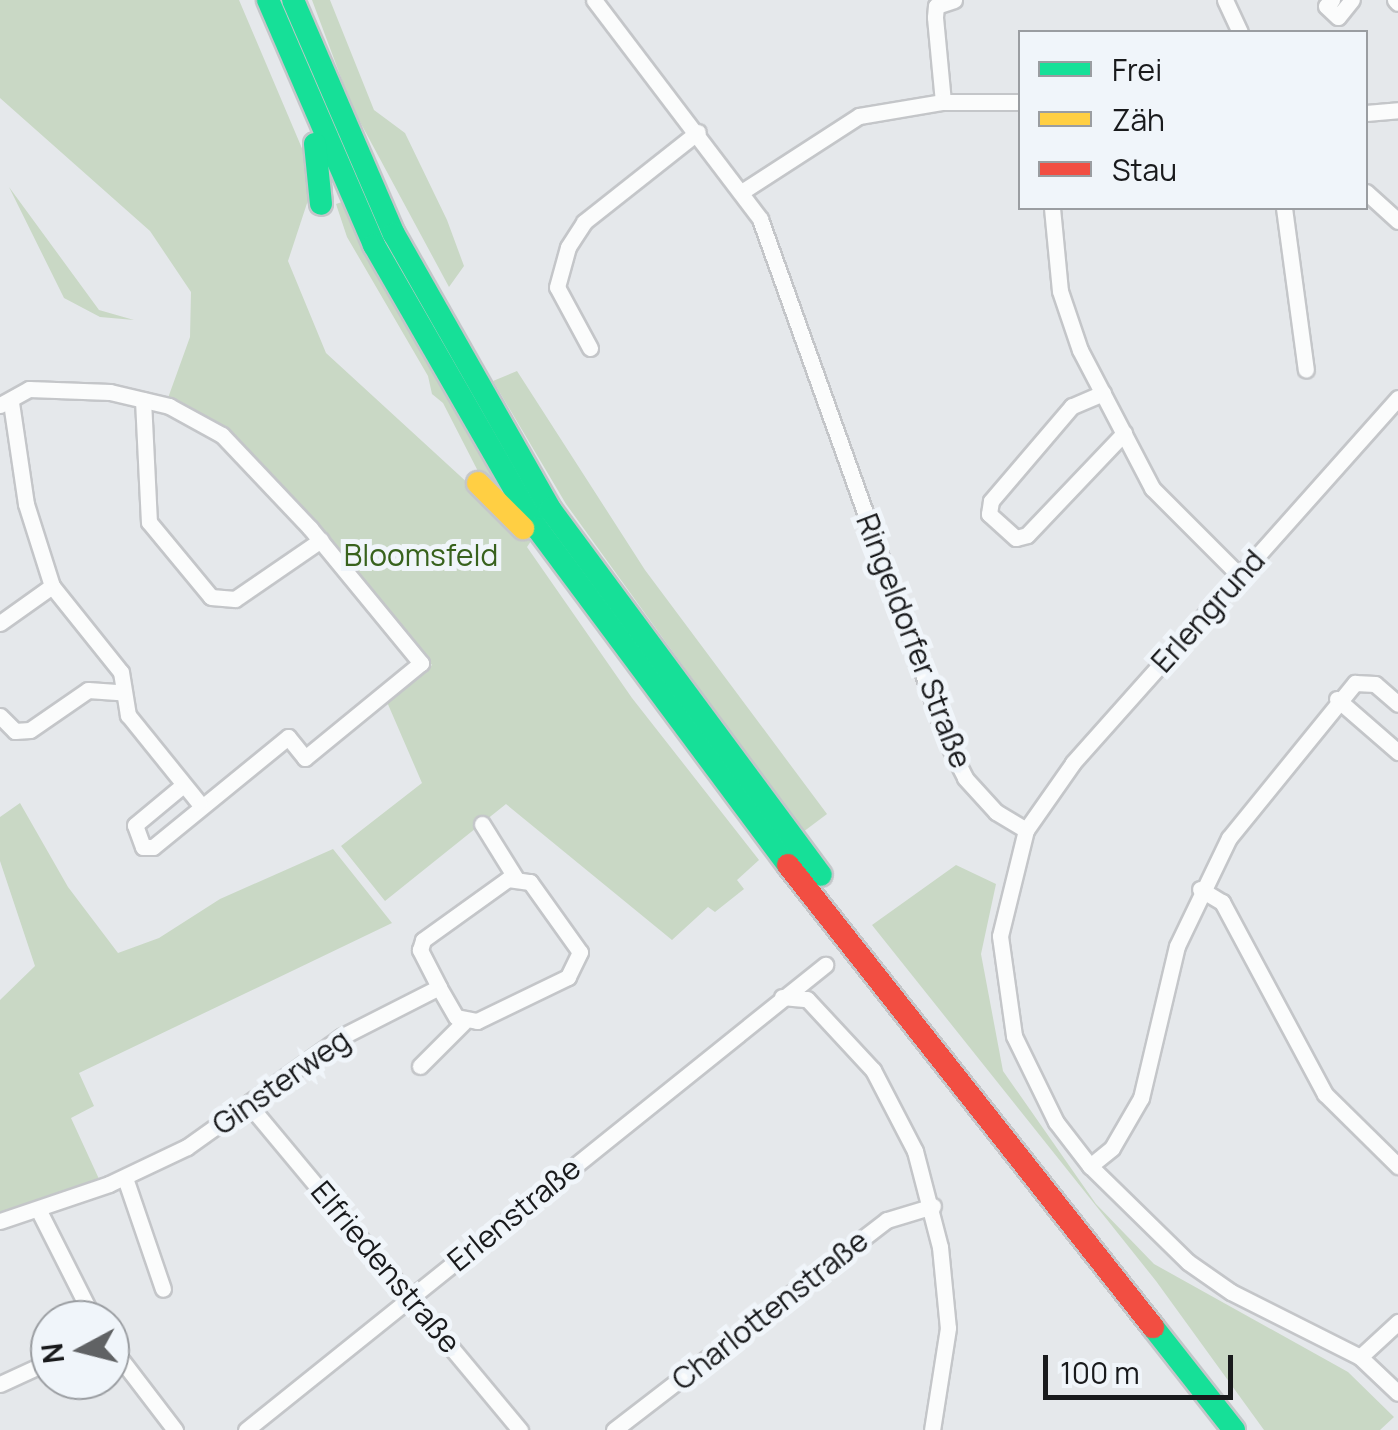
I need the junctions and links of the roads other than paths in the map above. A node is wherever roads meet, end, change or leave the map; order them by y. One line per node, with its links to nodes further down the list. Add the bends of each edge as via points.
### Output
1 (268, 0): 9 (highway)
2 (293, 0): 37 (highway, via 347,134 442,325)
3 (594, 0): 14 (street, Ringeldorfer Straße)
4 (954, 0): 10 (street, via 936,6 934,17)
5 (1225, 0): 8 (street)
6 (1332, 0): 7 (street, via 1326,6 1338,18)
7 (1352, 0)
8 (1239, 30)
9 (297, 75): 17 (highway, via 322,178); 32 (highway, via 420,333)
10 (943, 102): 11 (street); 15 (street, via 859,116)
11 (1018, 102)
12 (1398, 110): 13 (street)
13 (1368, 113)
14 (698, 132): 15 (street, Ringeldorfer Straße); 21 (street, via 584,222 568,247 557,287)
15 (742, 191): 45 (street, Ringeldorfer Straße, via 772,246 948,744 964,778 996,812)
16 (1368, 194): 20 (street)
17 (321, 204)
18 (1052, 210): 23 (street, via 1069,323)
19 (1284, 210): 22 (street)
20 (1398, 221)
21 (590, 348)
22 (1306, 370)
23 (1103, 393): 27 (street); 27 (street, via 1072,406 991,500 989,514 1016,538 1028,536)
24 (1398, 398): 33 (street, Erlengrund)
25 (142, 400): 26 (street, via 28,389); 31 (street, via 169,406 222,436); 31 (street, via 148,522 211,597 235,600)
26 (6, 404): 28 (street)
27 (1124, 433): 33 (street, via 1176,518)
28 (16, 453): 29 (street); 34 (street)
29 (0, 466)
30 (478, 483): 32 (highway)
31 (320, 540): 43 (street, via 421,663 305,758 288,738)
32 (555, 554): 37 (highway)
33 (1240, 576): 45 (street, Erlengrund, via 1073,763)
34 (52, 586): 35 (street); 36 (street, via 121,672)
35 (0, 623)
36 (120, 692): 40 (street, via 88,690 30,730 15,731); 42 (street)
37 (668, 693): 74 (highway); 75 (highway)
38 (1337, 699): 39 (street, via 1364,681); 41 (street); 47 (street, via 1238,825)
39 (1398, 704)
40 (0, 716)
41 (1398, 752)
42 (182, 786): 43 (street); 43 (street, via 135,825 136,840 152,847)
43 (199, 804)
44 (482, 824): 46 (street)
45 (1026, 830): 54 (street, via 1000,936 1004,989 1030,1077)
46 (515, 877): 49 (street, via 423,940 420,950); 51 (street, via 530,882 579,947 578,964 528,999)
47 (1200, 890): 54 (street, via 1178,946 1141,1098 1112,1148); 55 (street, via 1222,902 1325,1094)
48 (825, 965): 50 (street, Erlenstraße)
49 (438, 987): 51 (street); 53 (street, Ginsterweg, via 341,1037)
50 (782, 997): 57 (street, via 807,998 887,1093); 61 (street, Erlenstraße)
51 (463, 1023): 52 (street)
52 (420, 1066)
53 (250, 1106): 56 (street, Ginsterweg); 61 (street, Elfriedenstraße)
54 (1090, 1166): 64 (street, via 1188,1262)
55 (1398, 1166)
56 (124, 1178): 58 (street, Ginsterweg); 60 (street)
57 (933, 1206): 72 (street, Charlottenstraße, via 887,1220); 73 (street, via 948,1328)
58 (39, 1212): 59 (street, Ginsterweg); 62 (street)
59 (0, 1221)
60 (163, 1289)
61 (411, 1297): 70 (street, Erlenstraße); 71 (street, Elfriedenstraße)
62 (84, 1300)
63 (1398, 1322): 64 (street)
64 (1360, 1357): 68 (street)
65 (30, 1370): 67 (street)
66 (130, 1371): 69 (street)
67 (0, 1384)
68 (1398, 1393)
69 (175, 1430)
70 (246, 1430)
71 (520, 1430)
72 (614, 1430)
73 (934, 1430)
74 (1234, 1430)
75 (1251, 1430)

